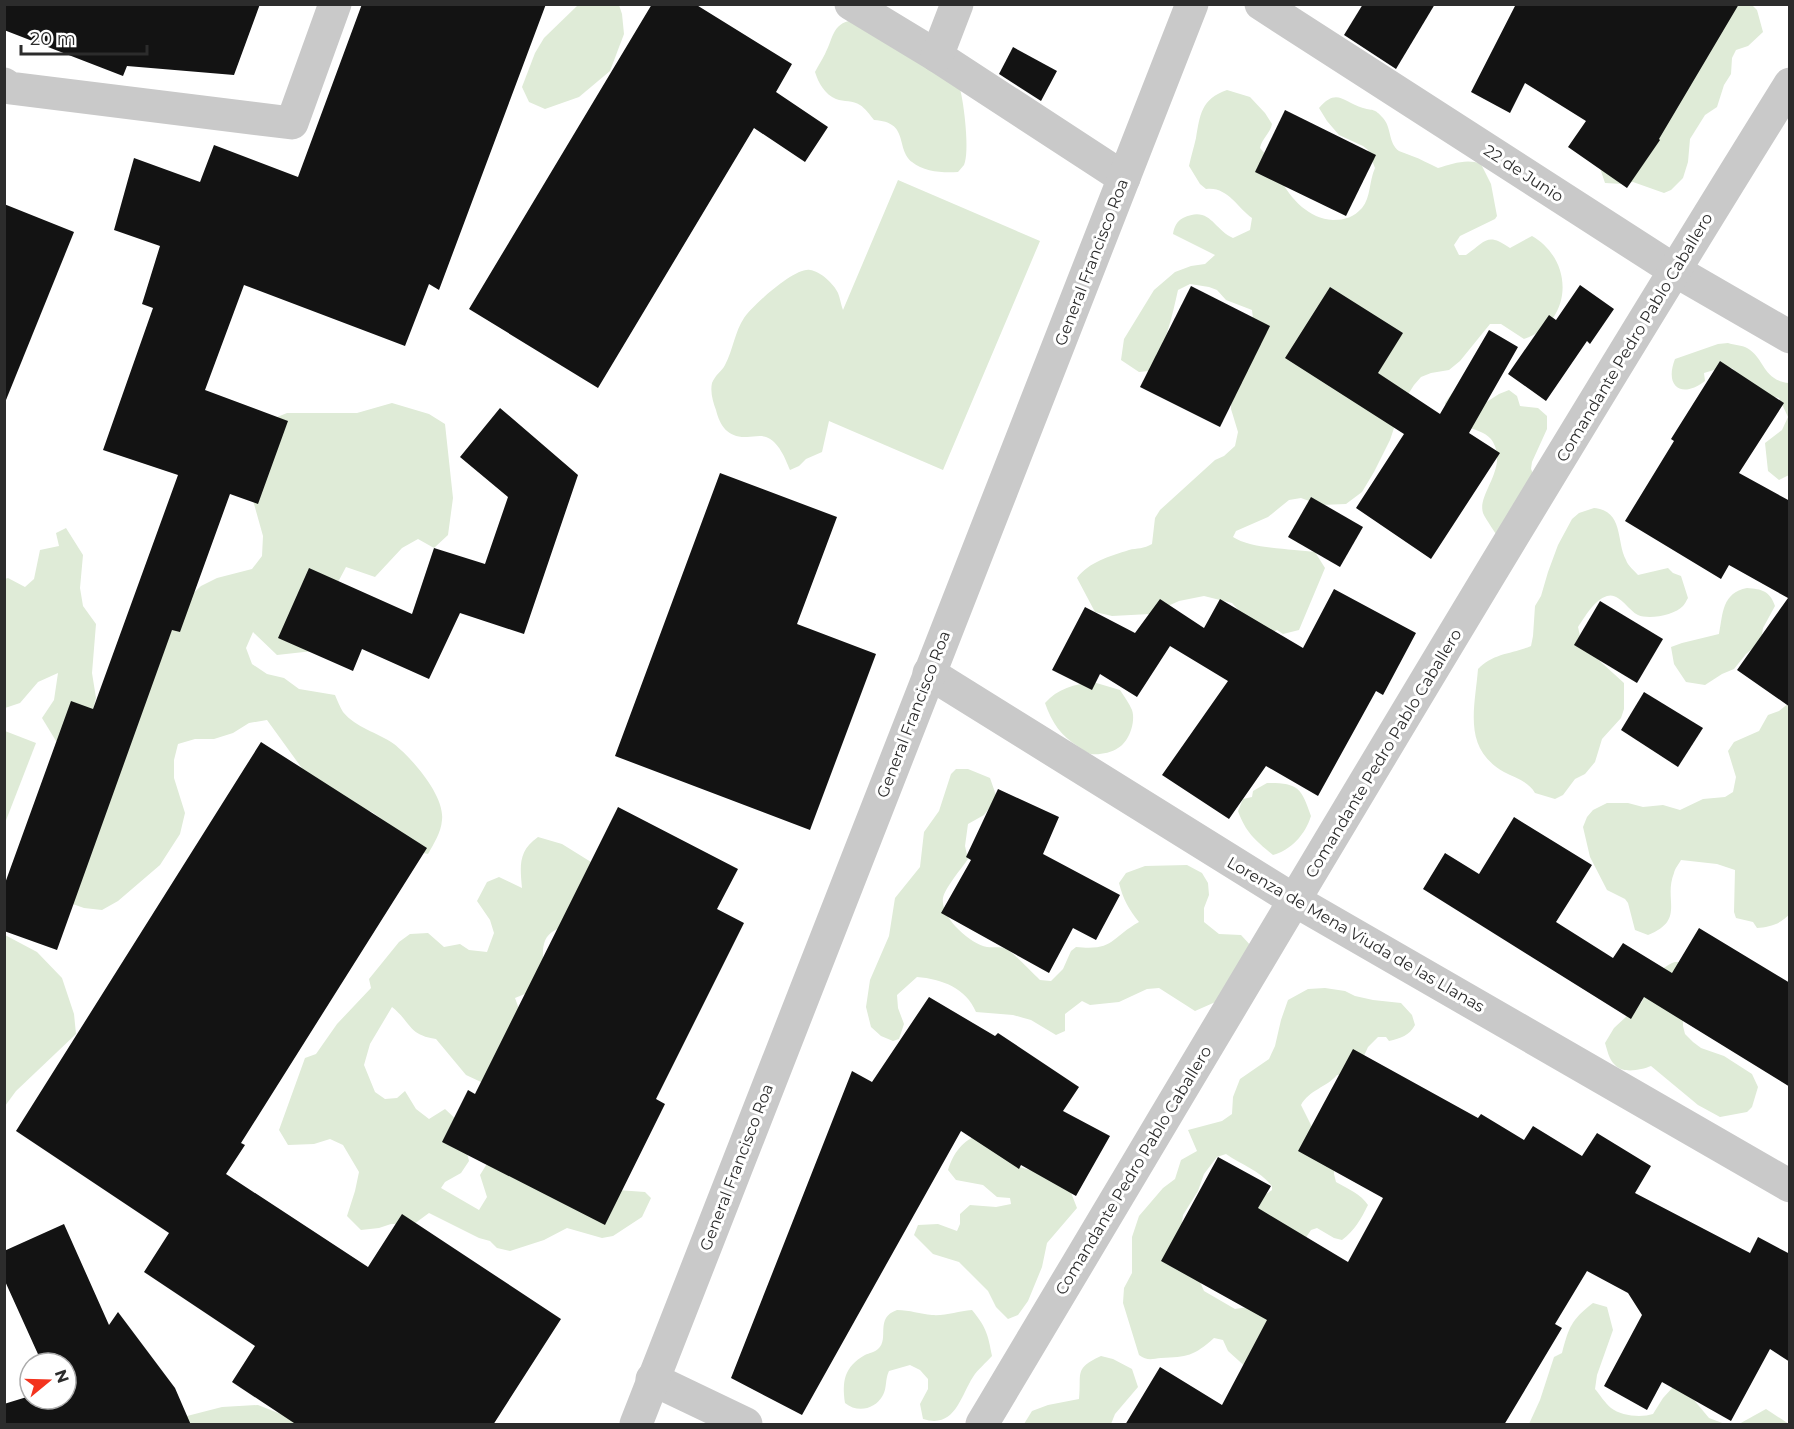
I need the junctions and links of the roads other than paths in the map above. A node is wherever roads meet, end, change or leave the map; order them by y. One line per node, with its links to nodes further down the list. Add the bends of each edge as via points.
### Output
1 (335, 4): 8 (street, via 292,123)
2 (851, 4): 6 (street)
3 (957, 4): 6 (street)
4 (1192, 4): 9 (street, General Francisco Roa)
5 (1261, 4): 10 (street, 22 de Junio)
6 (937, 56): 9 (street)
7 (1790, 84): 10 (street, Comandante Pedro Pablo Caballero)
8 (7, 86)
9 (1124, 178): 12 (street, General Francisco Roa)
10 (1674, 270): 11 (street, 22 de Junio); 13 (street, Comandante Pedro Pablo Caballero)
11 (1790, 337)
12 (929, 674): 13 (street, Lorenza de Mena Viuda de las Llanas); 15 (street, General Francisco Roa)
13 (1294, 900): 14 (street, Lorenza de Mena Viuda de las Llanas); 18 (street, Comandante Pedro Pablo Caballero)
14 (1790, 1186)
15 (652, 1379): 16 (street, General Francisco Roa); 17 (street)
16 (636, 1425)
17 (746, 1425)
18 (981, 1425)

